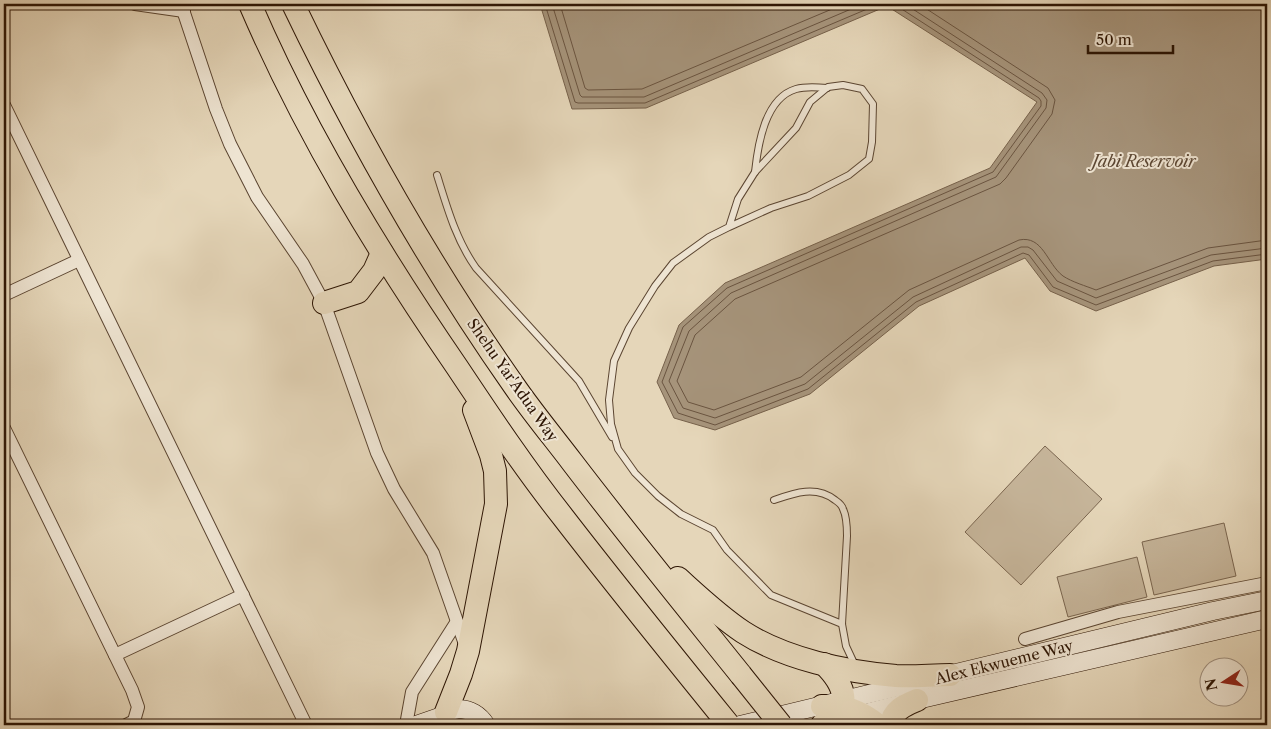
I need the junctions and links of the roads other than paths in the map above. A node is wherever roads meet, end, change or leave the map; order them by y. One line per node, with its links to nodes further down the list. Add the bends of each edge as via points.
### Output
1 (135, 4): 4 (street)
2 (250, 4): 10 (highway, via 338,181)
3 (293, 4): 18 (highway, Shehu Yar'Adua Way, via 346,110 434,263 516,388)
4 (183, 7): 13 (street, via 216,109 244,174 304,264)
5 (827, 88): 7 (lane, via 810,102 796,128); 7 (lane, via 795,89 778,101 762,132); 9 (lane, via 843,85 862,89 873,104 869,159 850,174 808,196 771,208)
6 (4, 105): 11 (street)
7 (755, 172): 9 (lane, via 738,199)
8 (437, 175): 16 (lane, via 450,218 467,255 579,380)
9 (729, 228): 16 (lane, via 709,237 673,263 629,328 614,361 609,400)
10 (382, 253): 13 (highway, via 374,271 358,292); 14 (highway)
11 (80, 260): 12 (street); 20 (street)
12 (4, 295)
13 (324, 303): 23 (street, via 377,453 394,489 433,553)
14 (434, 334): 26 (highway, via 483,431 495,471 494,520); 40 (highway, via 563,517)
15 (4, 428): 27 (street)
16 (618, 449): 24 (lane, via 658,496 681,514 713,530 727,550 771,595)
17 (774, 500): 24 (lane, via 806,491 824,494 843,507 847,536)
18 (616, 519): 28 (highway, via 698,597 736,627 765,644); 42 (highway, Shehu Yar'Adua Way, bridge)
19 (1267, 583): 25 (street, via 1118,612)
20 (243, 595): 27 (street); 36 (street)
21 (1267, 600): 30 (street, Alex Ekwueme Way)
22 (1267, 619): 31 (street, Alex Ekwueme Way)
23 (456, 623): 26 (street); 37 (street, via 412,692)
24 (842, 624): 29 (lane, via 853,661)
25 (1025, 639)
26 (468, 651): 33 (highway)
27 (115, 655): 35 (street, via 138,708 134,721)
28 (824, 664): 29 (highway); 32 (highway, via 842,690)
29 (852, 670): 30 (highway, via 898,676)
30 (950, 675): 32 (street, Alex Ekwueme Way)
31 (917, 700): 32 (street, Alex Ekwueme Way); 43 (highway, via 901,707)
32 (842, 715): 41 (street, Alex Ekwueme Way)
33 (441, 718): 34 (street, via 462,709 472,711); 38 (street)
34 (483, 721): 39 (street)
35 (126, 725)
36 (306, 725)
37 (406, 725)
38 (416, 725)
39 (496, 725)
40 (729, 725)
41 (740, 725)
42 (781, 725)
43 (891, 725)

